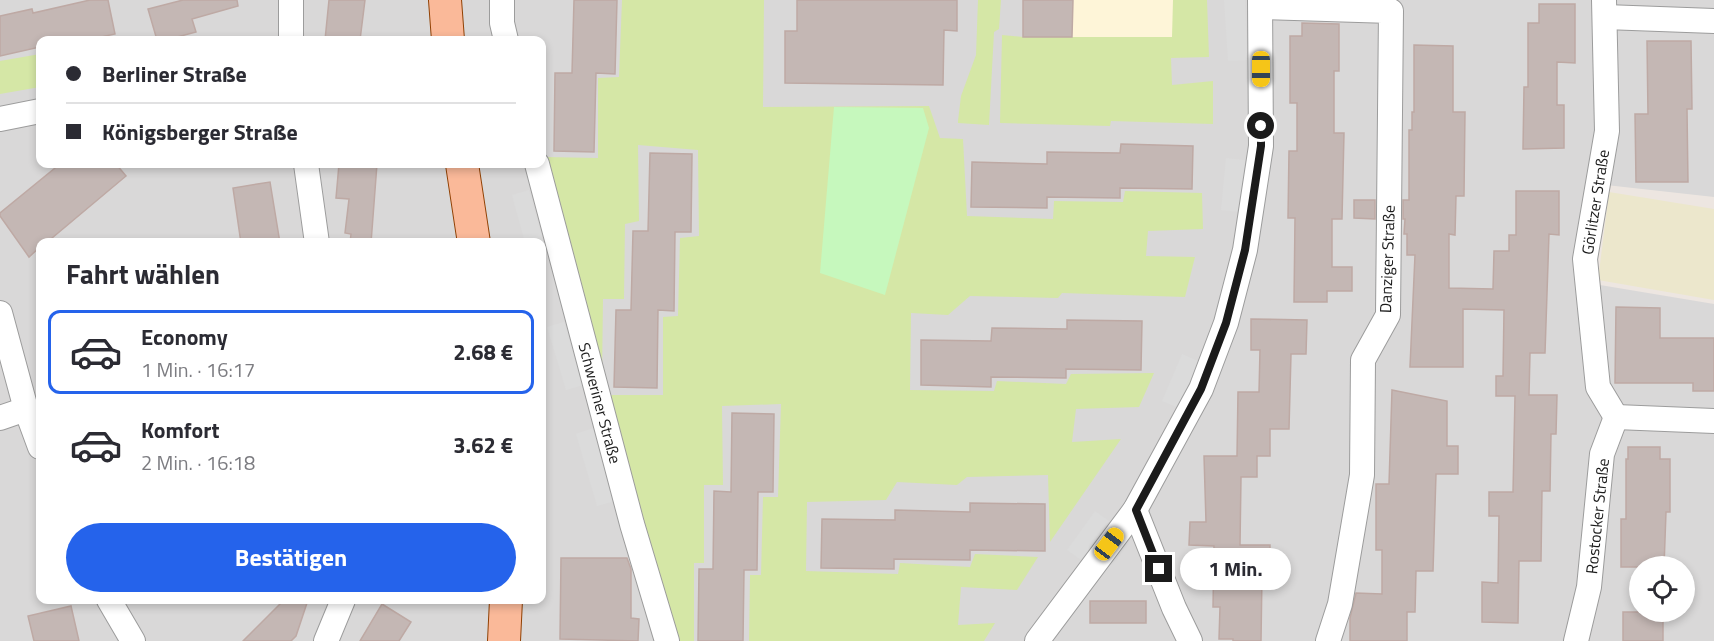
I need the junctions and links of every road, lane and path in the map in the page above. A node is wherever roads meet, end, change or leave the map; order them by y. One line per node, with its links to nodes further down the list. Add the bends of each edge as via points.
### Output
1 (291, 0): 8 (street)
2 (445, 0): 9 (main road)
3 (502, 0): 10 (street)
4 (1261, 4): 5 (street, Danziger Straße); 24 (street, via 1261,146 1245,250 1226,323 1201,389)
5 (1391, 5): 34 (street, Danziger Straße, via 1388,315 1363,360 1362,475 1340,604)
6 (1605, 8): 7 (street, Görlitzer Straße); 20 (street, Görlitzer Straße, via 1607,131 1586,259 1598,387)
7 (1714, 21)
8 (291, 36)
9 (448, 36)
10 (505, 36)
11 (36, 112): 12 (street)
12 (0, 119)
13 (307, 168): 16 (street)
14 (463, 168): 17 (main road)
15 (538, 168): 31 (street, Schweriner Straße)
16 (316, 238)
17 (473, 238)
18 (0, 313): 19 (street)
19 (26, 409): 21 (street); 23 (street)
20 (1616, 417): 22 (street); 35 (street, Rostocker Straße, via 1602,454 1589,587)
21 (0, 418)
22 (1714, 421)
23 (36, 436)
24 (1136, 510): 32 (street); 33 (street)
25 (111, 604): 28 (street)
26 (341, 604): 29 (street)
27 (506, 604): 30 (main road)
28 (133, 641)
29 (326, 641)
30 (504, 641)
31 (667, 641)
32 (1037, 641)
33 (1190, 641)
34 (1328, 641)
35 (1576, 641)

